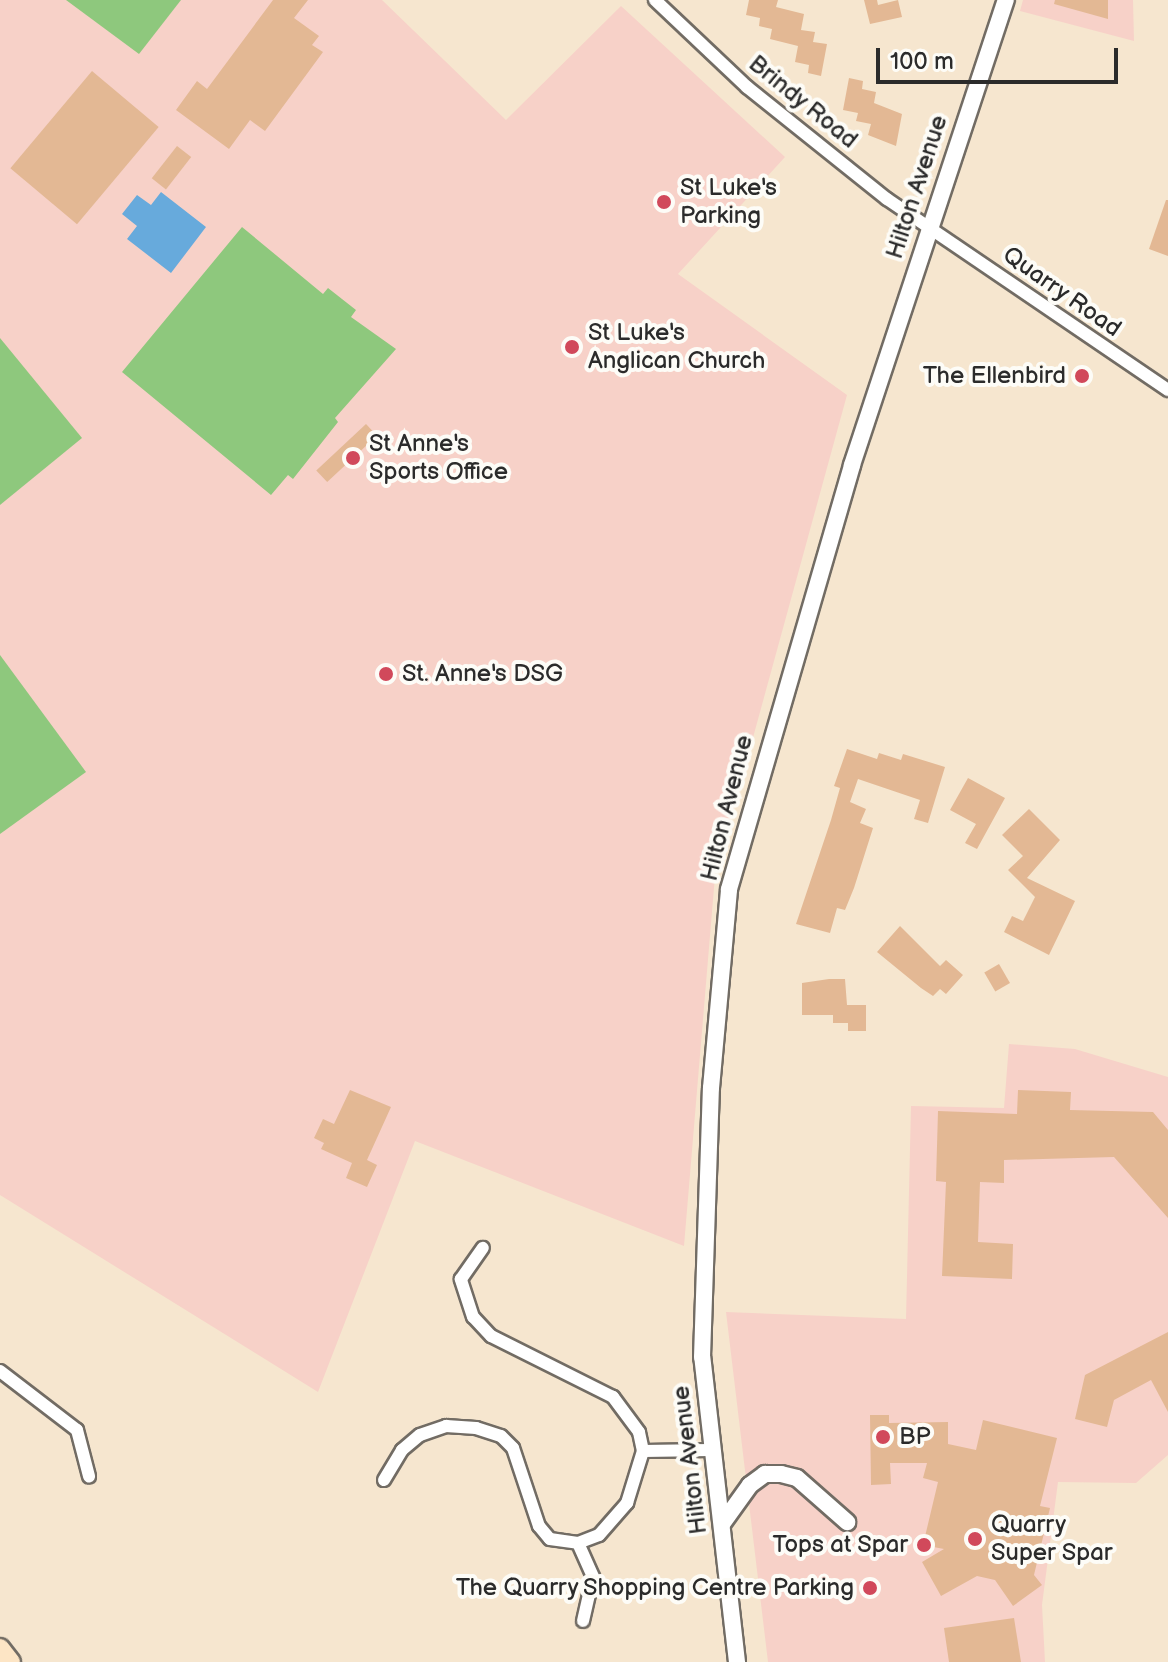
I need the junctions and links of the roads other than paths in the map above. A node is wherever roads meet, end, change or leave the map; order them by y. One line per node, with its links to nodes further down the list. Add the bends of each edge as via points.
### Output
1 (655, 0): 3 (street, Brindy Road, via 747,87)
2 (1006, 0): 3 (street, Hilton Avenue)
3 (929, 230): 4 (street, Quarry Road); 7 (street, Hilton Avenue, via 771,731 729,889 705,1191 702,1357)
4 (1168, 390)
5 (483, 1248): 8 (street, via 461,1279 473,1317 491,1336 613,1397 639,1432)
6 (0, 1371): 9 (street, via 77,1430)
7 (710, 1450): 8 (street); 12 (street, Hilton Avenue)
8 (643, 1451): 13 (street, via 627,1503 599,1535)
9 (89, 1476)
10 (384, 1480): 13 (street, via 402,1450 420,1435 446,1426 488,1432 513,1448 539,1526 550,1539)
11 (847, 1522): 12 (street, via 797,1478 765,1474 750,1485)
12 (722, 1524): 17 (street, Hilton Avenue)
13 (578, 1543): 14 (street, via 593,1577)
14 (583, 1621)
15 (0, 1648): 16 (main road)
16 (11, 1662)
17 (737, 1662)

